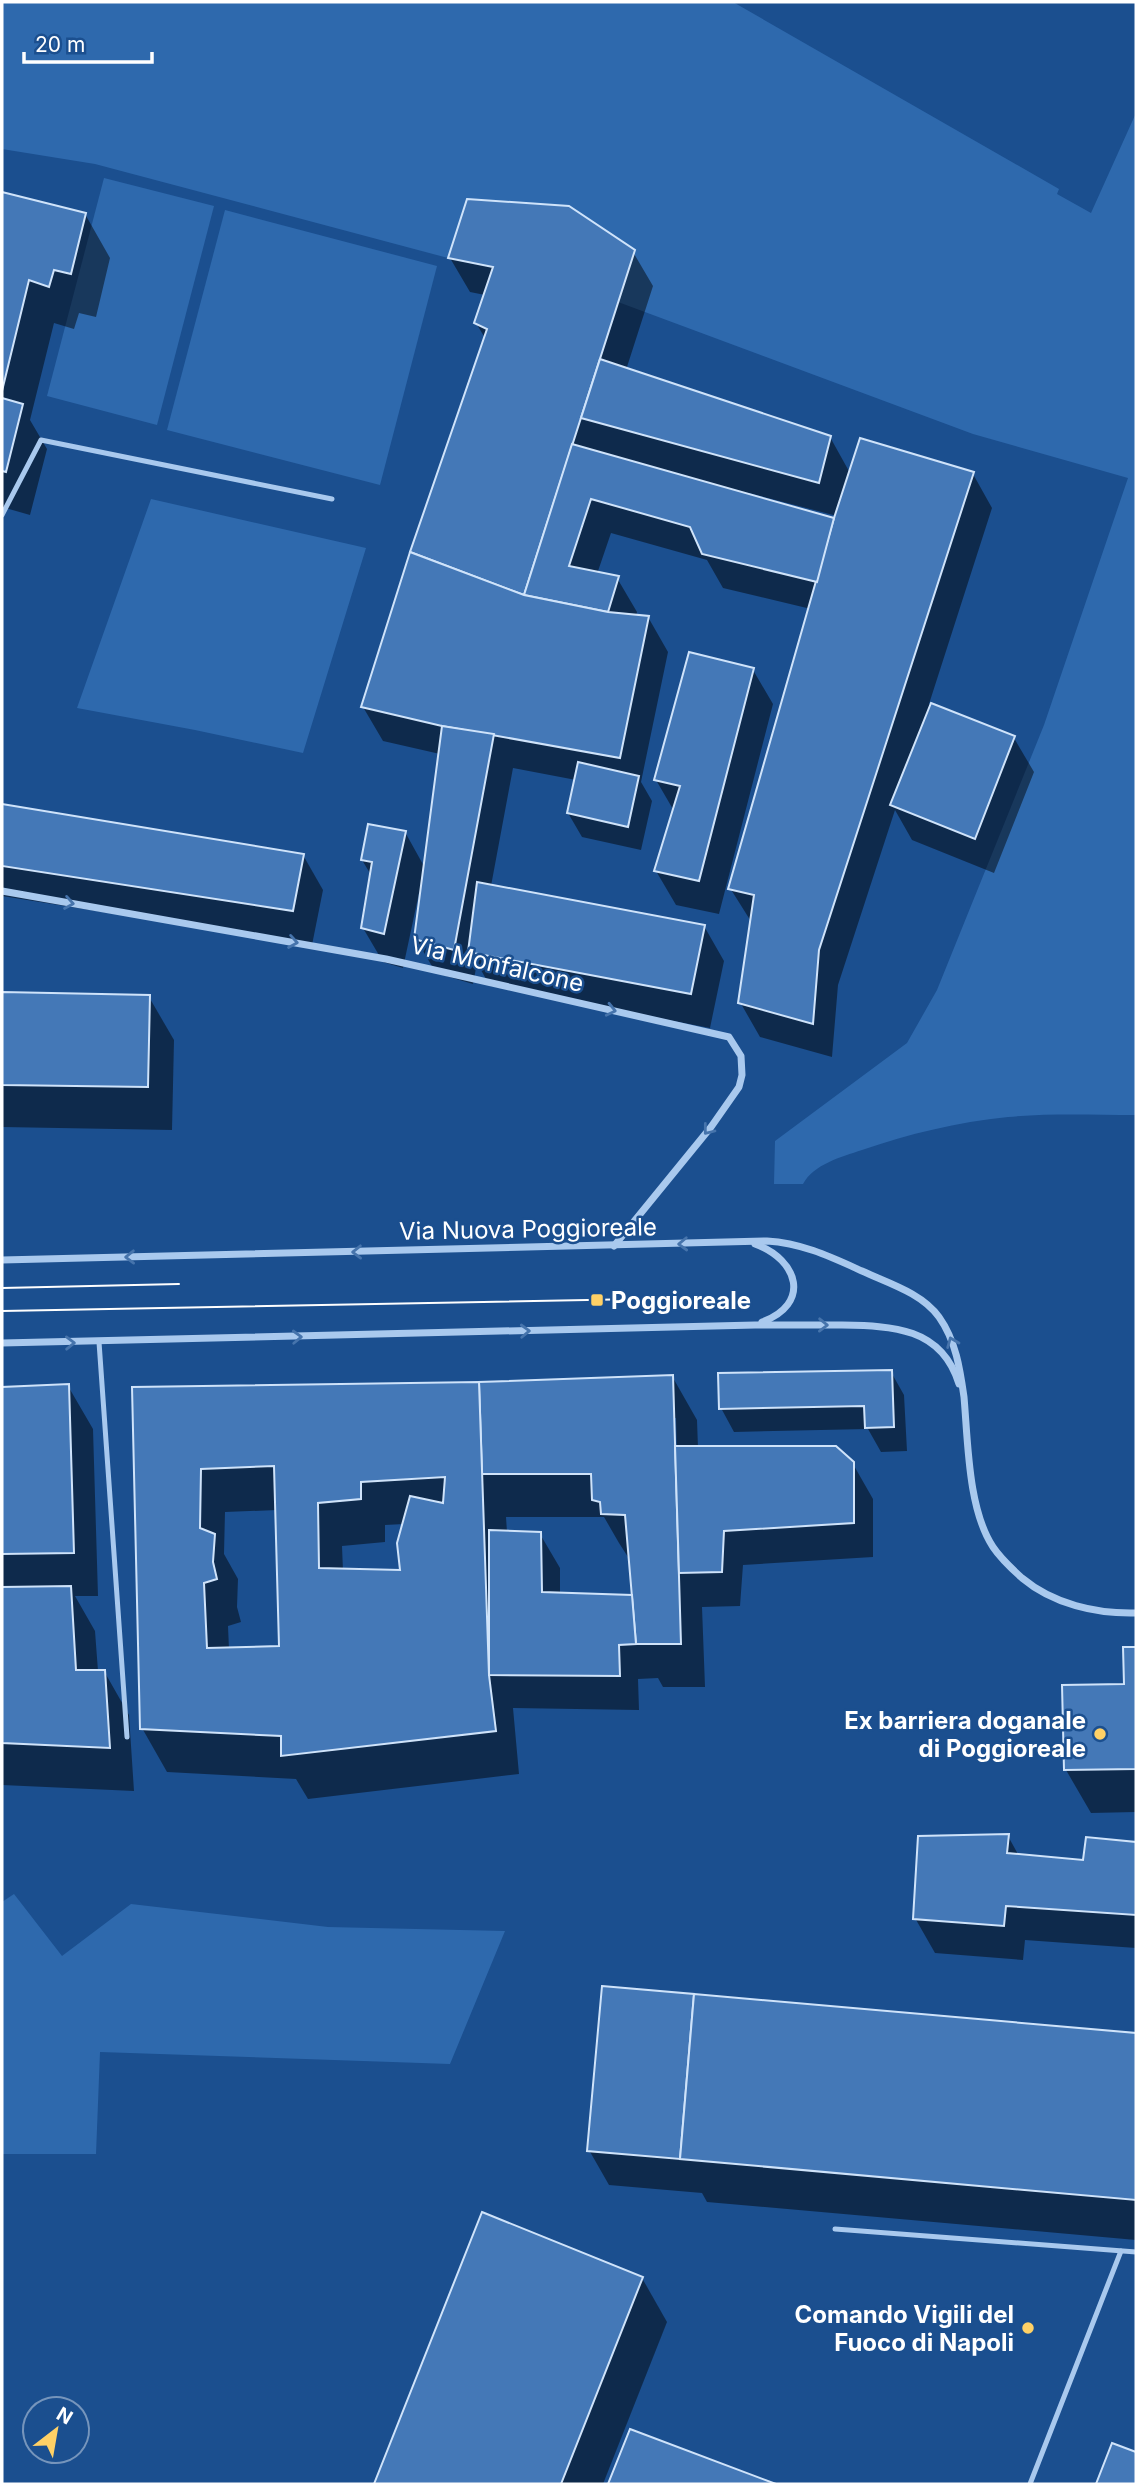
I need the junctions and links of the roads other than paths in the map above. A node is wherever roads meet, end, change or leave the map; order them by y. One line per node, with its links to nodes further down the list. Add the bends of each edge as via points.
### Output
1 (332, 499): 2 (lane, via 41,440)
2 (2, 515)
3 (2, 891): 5 (street, Via Monfalcone, one-way to 5, via 386,959 729,1037 741,1056 739,1087)
4 (751, 1242): 5 (street, Via Nuova Poggioreale, one-way to 5); 7 (street, via 785,1262 795,1290 775,1317); 10 (street, Via Nuova Poggioreale, one-way to 4, via 952,1342 938,1314 924,1302 816,1250 784,1242)
5 (614, 1246): 6 (street, Via Nuova Poggioreale, one-way to 6)
6 (2, 1260)
7 (755, 1325): 8 (street, Via Nuova Poggioreale, one-way to 7); 10 (street, Via Nuova Poggioreale, one-way to 10, via 873,1326 909,1331 936,1346 947,1359)
8 (100, 1342): 9 (street, Via Nuova Poggioreale, one-way to 8); 12 (lane)
9 (2, 1343)
10 (965, 1409): 11 (street, Via Nuova Poggioreale, via 981,1521 992,1546 1010,1568 1034,1588 1061,1601 1092,1611)
11 (1136, 1613)
12 (127, 1737)
13 (835, 2229): 14 (lane)
14 (1121, 2251): 15 (lane); 16 (lane)
15 (1136, 2252)
16 (1030, 2484)

